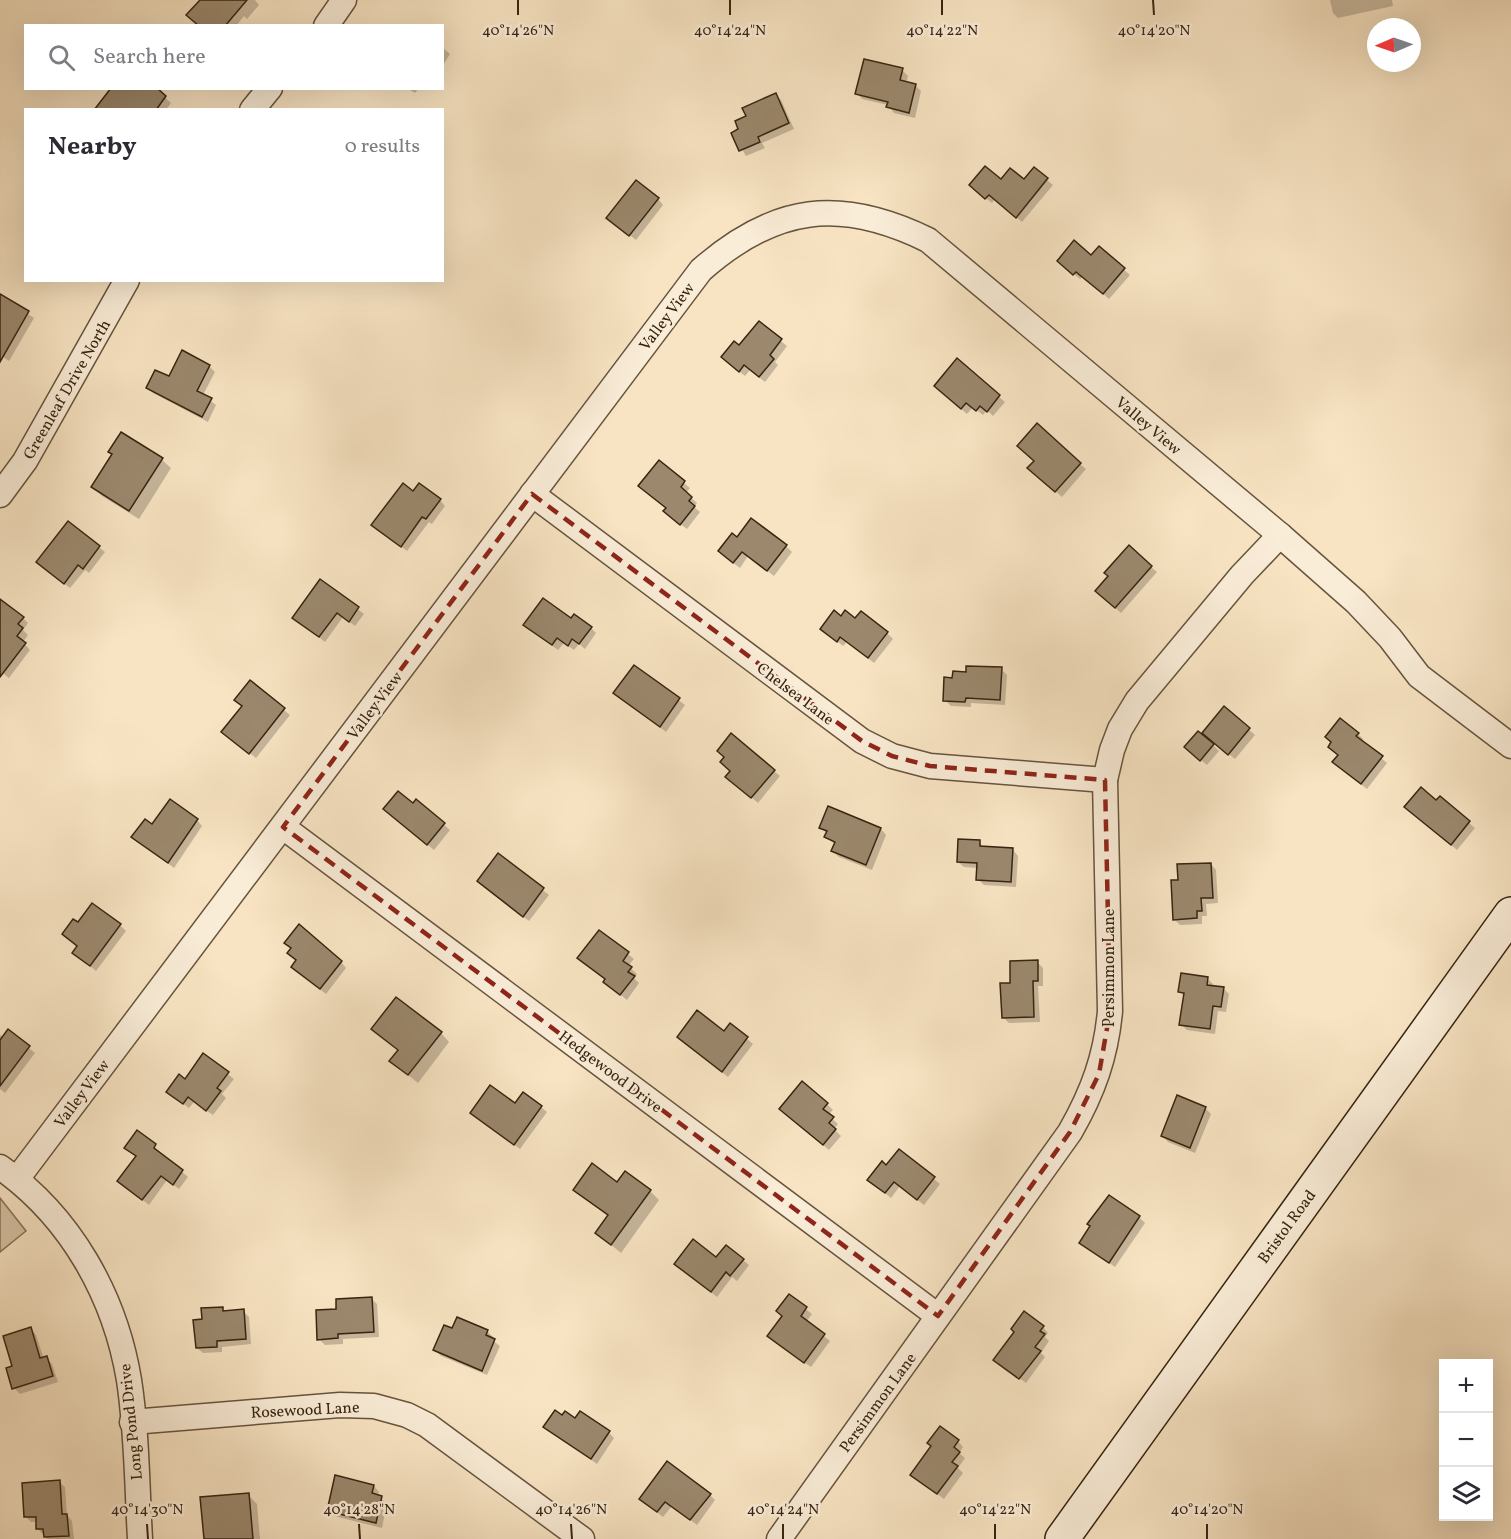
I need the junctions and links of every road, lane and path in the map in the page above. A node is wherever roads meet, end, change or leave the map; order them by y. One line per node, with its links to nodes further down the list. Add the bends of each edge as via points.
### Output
1 (344, 0): 2 (street)
2 (327, 24)
3 (268, 90): 4 (street)
4 (254, 108)
5 (126, 282): 7 (street, Greenleaf Drive North, via 26,461)
6 (532, 494): 8 (street, Valley View, via 701,270 729,246 759,229 785,219 846,213 894,224 928,240); 10 (street, Chelsea Lane, via 862,741 892,756 930,766); 11 (street, Valley View)
7 (0, 495)
8 (1280, 535): 9 (street, Valley View, via 1356,602 1419,676); 10 (street, Persimmon Lane, via 1137,700 1120,729)
9 (1511, 746)
10 (1106, 780): 14 (street, Persimmon Lane, via 1110,1011 1099,1074 1070,1132)
11 (283, 827): 13 (street, Valley View); 14 (street, Hedgewood Drive)
12 (1511, 914): 19 (main road, Bristol Road)
13 (8, 1173): 15 (street, Long Pond Drive, via 60,1224 86,1259 106,1298 120,1339)
14 (938, 1316): 18 (street, Persimmon Lane)
15 (132, 1422): 16 (street, Long Pond Drive); 17 (street, Rosewood Lane, via 340,1405 374,1406 406,1415 439,1432)
16 (140, 1539)
17 (582, 1539)
18 (779, 1539)
19 (1062, 1539)

